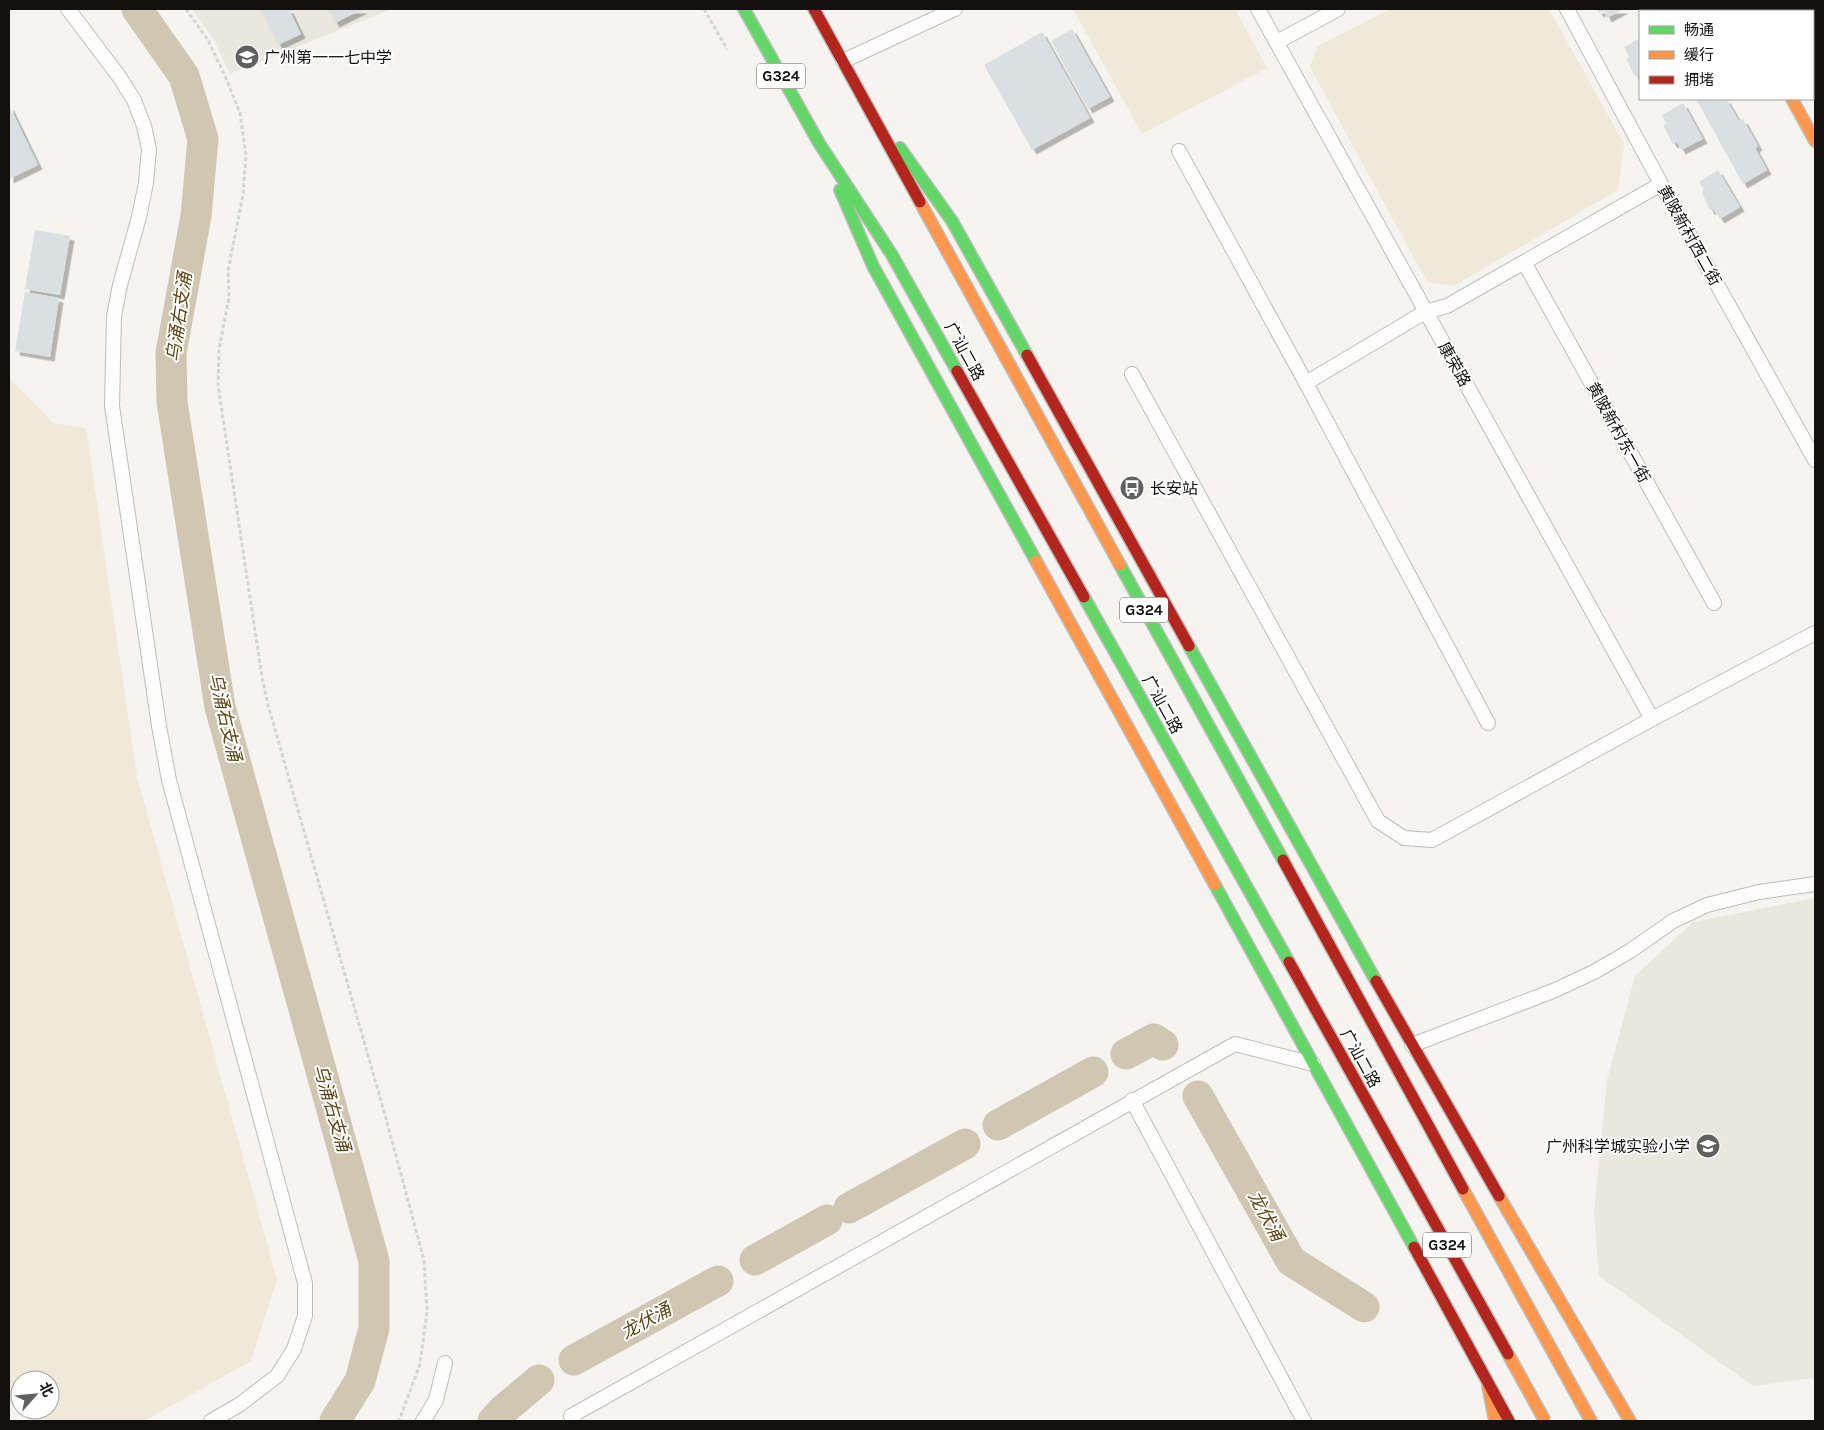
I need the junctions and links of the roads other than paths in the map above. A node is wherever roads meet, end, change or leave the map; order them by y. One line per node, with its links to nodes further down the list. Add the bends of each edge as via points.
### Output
1 (68, 9): 31 (street, via 134,100 149,149 139,217 114,316 112,406 159,726 170,780 305,1283 305,1316 294,1350 277,1376 239,1405)
2 (744, 9): 12 (main road, 广汕二路 / G324)
3 (814, 9): 9 (main road, 广汕二路 / G324)
4 (955, 9): 9 (street)
5 (1258, 9): 8 (street, 康荣路)
6 (1338, 9): 8 (street)
7 (1566, 9): 14 (street, 黄陂新村西二街)
8 (1277, 42): 16 (street, 康荣路)
9 (842, 61): 25 (main road, via 897,145 952,220); 37 (main road, 广汕二路 / G324)
10 (1793, 100): 11 (main road)
11 (1815, 142)
12 (819, 143): 26 (main road, via 873,266); 36 (main road, 广汕二路 / G324, bridge, via 892,255)
13 (1179, 151): 18 (street)
14 (1661, 184): 15 (street); 19 (street, 黄陂新村西二街)
15 (1524, 262): 16 (street, via 1447,306); 20 (street, 黄陂新村东一街)
16 (1426, 312): 18 (street); 22 (street, 康荣路)
17 (1132, 374): 22 (street, via 1378,821 1404,838 1432,840)
18 (1306, 383): 23 (street)
19 (1815, 460)
20 (1714, 603)
21 (1815, 633): 22 (street)
22 (1652, 719)
23 (1488, 723)
24 (1815, 884): 25 (street, via 1759,892 1707,905 1673,921 1594,972)
25 (1412, 1045): 38 (main road)
26 (1313, 1064): 27 (street, via 1234,1044); 29 (main road)
27 (1132, 1100): 30 (street); 33 (street)
28 (445, 1363): 32 (street, via 436,1400)
29 (1488, 1386): 34 (main road); 35 (main road)
30 (573, 1419)
31 (211, 1421)
32 (423, 1421)
33 (1304, 1421)
34 (1495, 1421)
35 (1509, 1421)
36 (1545, 1421)
37 (1591, 1421)
38 (1630, 1421)

